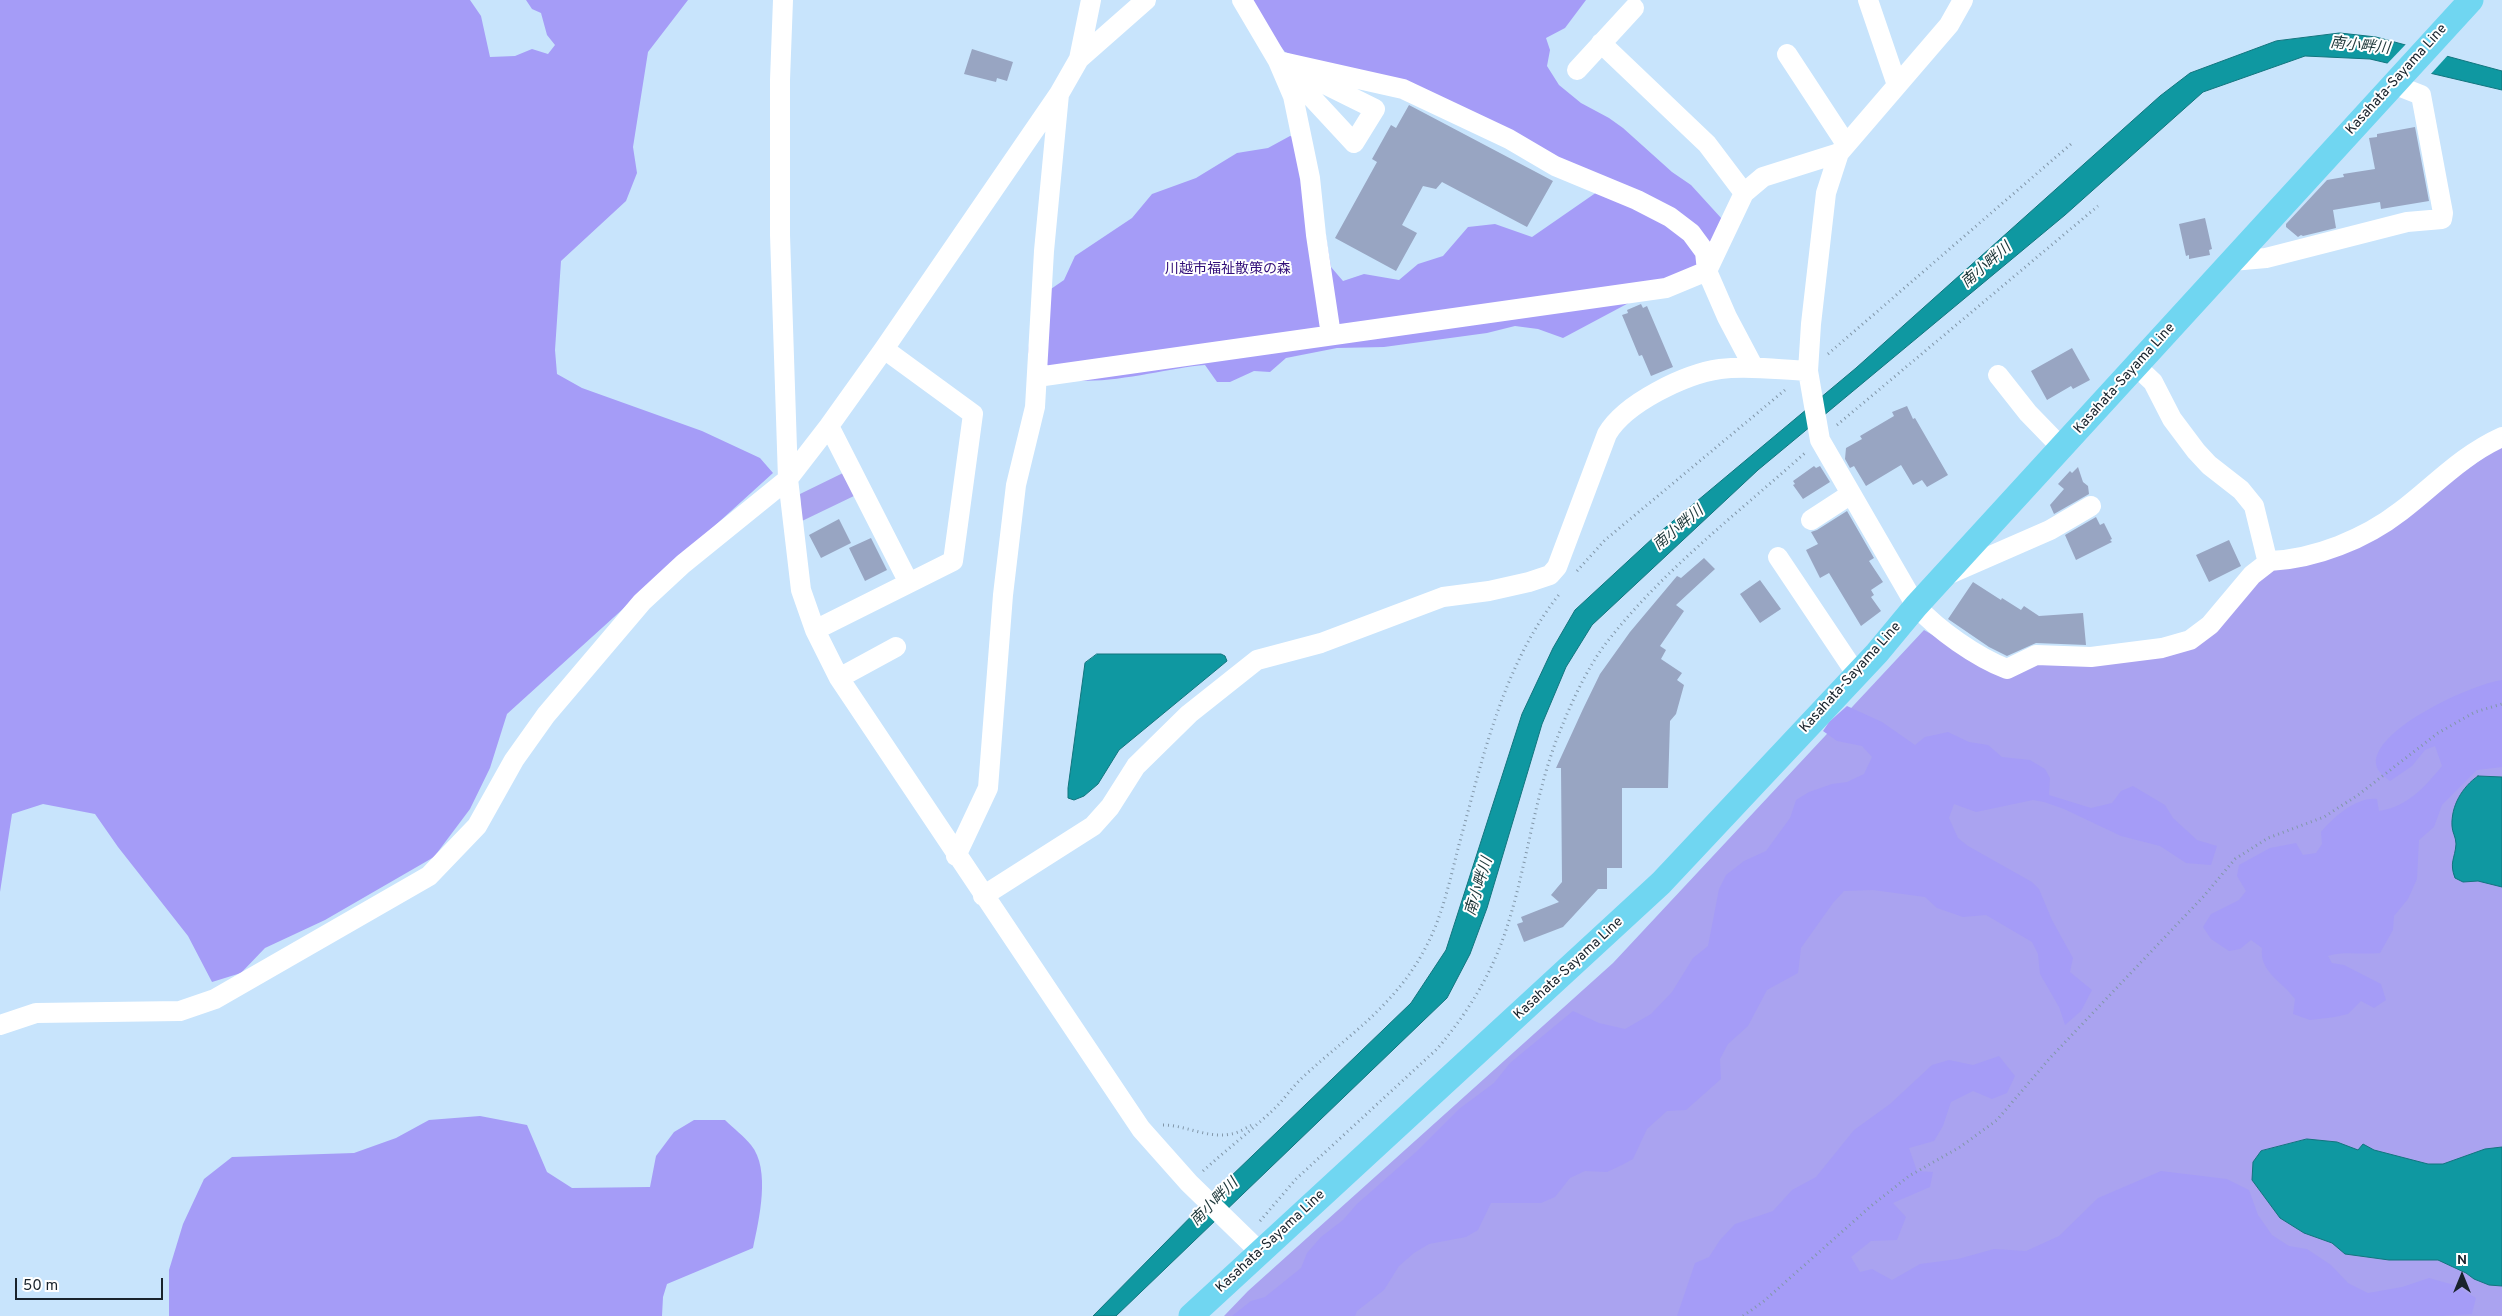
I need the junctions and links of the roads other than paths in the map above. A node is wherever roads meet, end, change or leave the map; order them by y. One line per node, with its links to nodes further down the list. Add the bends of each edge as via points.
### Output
1 (783, 0): 31 (street, via 780,235)
2 (1091, 0): 11 (street)
3 (1146, 0): 11 (street)
4 (1242, 0): 12 (street)
5 (1868, 0): 15 (street)
6 (1963, 0): 15 (street, via 1949,25)
7 (2471, 0): 14 (main road, Kasahata-Sayama Line)
8 (1634, 8): 9 (street)
9 (1601, 43): 13 (street); 18 (street, via 1707,144)
10 (1787, 54): 17 (street)
11 (1079, 59): 16 (street)
12 (1278, 61): 12 (street, via 1375,109 1354,143 1310,95); 20 (street, via 1404,89 1509,139 1555,166 1645,204 1691,233 1705,252); 21 (street, via 1293,96 1310,178)
13 (1577, 70)
14 (2396, 81): 19 (main road, Kasahata-Sayama Line); 19 (street, via 2421,95 2442,220 2408,222 2274,257)
15 (1897, 85): 17 (street)
16 (1058, 94): 22 (street); 27 (street, via 1044,251)
17 (1842, 148): 18 (street, via 1763,176); 25 (street, via 1826,193)
18 (1744, 193): 20 (street)
19 (2232, 261): 23 (main road, Kasahata-Sayama Line)
20 (1707, 270): 21 (street, via 1666,288); 24 (street)
21 (1331, 336): 27 (street)
22 (884, 349): 28 (street); 38 (street, via 973,414 953,560)
23 (2136, 366): 30 (main road, Kasahata-Sayama Line); 36 (street, via 2153,382 2172,419 2196,451 2241,490 2254,506)
24 (1754, 368): 25 (street); 45 (street, via 1719,369 1664,386 1614,423 1557,567 1550,575 1489,591 1443,597 1321,643 1257,660 1189,714 1136,766 1110,807 1093,826)
25 (1808, 372): 32 (street, via 1819,439)
26 (1998, 375): 30 (street)
27 (1038, 377): 44 (street, via 1035,406 1016,484 1002,595 988,788)
28 (829, 426): 31 (street); 38 (street)
29 (2502, 437): 36 (street, via 2469,454 2400,512 2369,530 2313,555)
30 (2062, 448): 37 (main road, Kasahata-Sayama Line)
31 (788, 479): 40 (street, via 801,590); 46 (street, via 683,564 642,602 546,714 514,760 476,826 429,876 215,999 180,1011 36,1013)
32 (1851, 494): 34 (street); 39 (street)
33 (2091, 506): 37 (street, via 2050,530)
34 (1811, 520)
35 (1778, 557): 42 (street)
36 (2270, 561): 39 (street, via 2252,575 2210,625 2190,640 2162,648 2091,657 2036,655 2007,669 1994,664 1930,622)
37 (1942, 577): 39 (main road, Kasahata-Sayama Line)
38 (909, 584): 40 (street)
39 (1916, 606): 42 (main road, Kasahata-Sayama Line)
40 (815, 630): 43 (street)
41 (896, 647): 43 (street)
42 (1857, 675): 47 (main road, Kasahata-Sayama Line, via 1661,883)
43 (839, 678): 44 (street)
44 (956, 856): 45 (street)
45 (983, 896): 47 (street, via 1141,1129 1192,1186)
46 (0, 1025)
47 (1260, 1252): 48 (main road, Kasahata-Sayama Line)
48 (1191, 1316)

